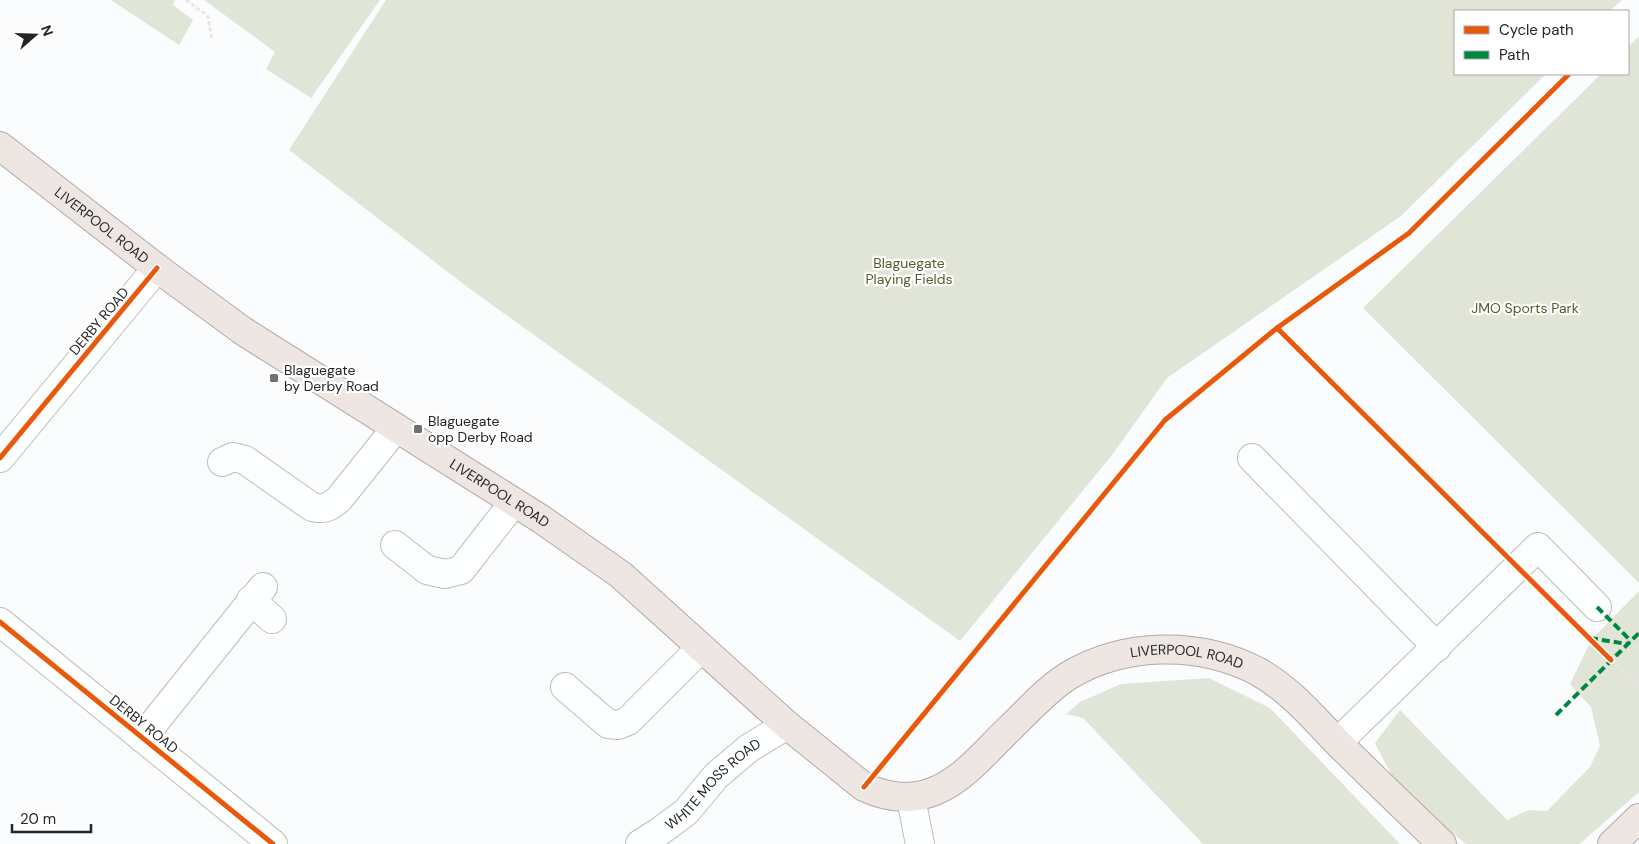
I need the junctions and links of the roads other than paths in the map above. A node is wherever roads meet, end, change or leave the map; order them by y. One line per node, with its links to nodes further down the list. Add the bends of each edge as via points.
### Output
1 (0, 146): 2 (main road, LIVERPOOL ROAD)
2 (157, 268): 3 (main road, LIVERPOOL ROAD, via 243,331); 4 (street, DERBY ROAD)
3 (396, 428): 6 (street, via 339,499 321,510 245,460 233,457); 7 (main road, LIVERPOOL ROAD)
4 (0, 458)
5 (1252, 458): 12 (street)
6 (222, 462)
7 (514, 502): 8 (street, via 461,570 445,574 428,570); 13 (main road, LIVERPOOL ROAD, via 621,575)
8 (395, 545)
9 (1597, 607): 12 (street, via 1538,547)
10 (272, 619): 16 (street, DERBY ROAD, via 257,594)
11 (0, 622): 16 (street, DERBY ROAD)
12 (1437, 647): 17 (street)
13 (701, 648): 14 (street, via 628,721 618,726 608,724); 15 (main road, LIVERPOOL ROAD)
14 (565, 687)
15 (787, 725): 18 (main road, LIVERPOOL ROAD, via 864,787 895,797); 21 (street, WHITE MOSS ROAD, via 749,748 716,776 686,812)
16 (142, 738): 20 (street, DERBY ROAD)
17 (1338, 742): 18 (main road, LIVERPOOL ROAD, via 1288,693 1257,671 1208,653 1145,650 1109,658 1068,676 1048,691 963,773 938,790); 23 (main road, LIVERPOOL ROAD)
18 (911, 798): 22 (street)
19 (1639, 818): 24 (main road)
20 (273, 844)
21 (640, 844)
22 (920, 844)
23 (1442, 844)
24 (1612, 844)

